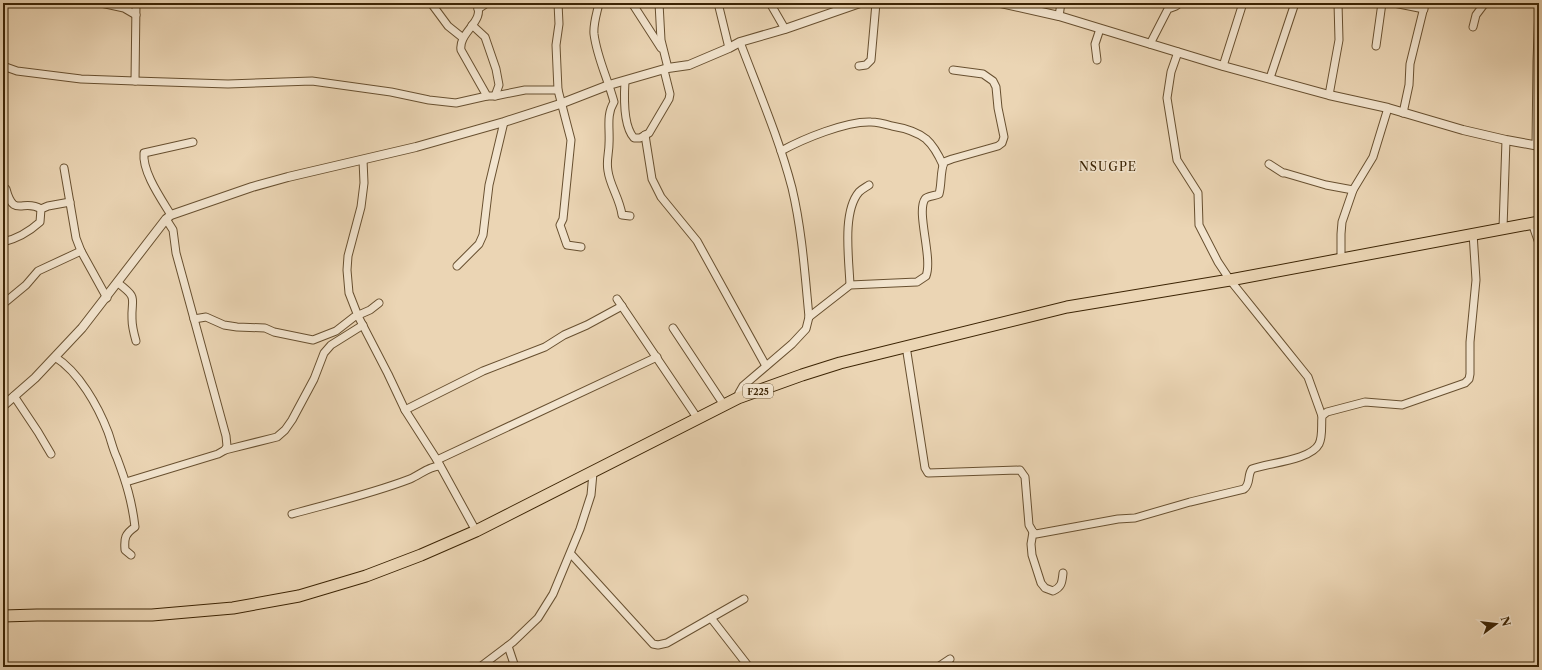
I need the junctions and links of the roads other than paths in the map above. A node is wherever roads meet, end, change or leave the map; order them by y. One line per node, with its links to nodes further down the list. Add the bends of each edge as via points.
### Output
1 (101, 3): 26 (street, via 124,8)
2 (136, 3): 26 (street)
3 (431, 3): 32 (street, via 448,26)
4 (487, 3): 23 (street)
5 (558, 3): 49 (street)
6 (599, 3): 48 (street, via 594,34)
7 (632, 3): 38 (street)
8 (659, 3): 38 (street)
9 (718, 3): 36 (street)
10 (770, 3): 30 (street)
11 (860, 3): 22 (street)
12 (876, 3): 41 (street, via 871,60 866,65)
13 (1000, 3): 27 (street)
14 (1061, 3): 27 (street)
15 (1180, 3): 34 (street, via 1168,9)
16 (1243, 3): 42 (street)
17 (1295, 3): 45 (street)
18 (1338, 3): 50 (street, via 1339,40)
19 (1382, 3): 35 (street)
20 (1394, 3): 24 (street)
21 (1485, 3): 29 (street, via 1476,15)
22 (848, 5): 30 (street)
23 (477, 6): 28 (street, via 478,16)
24 (1425, 6): 55 (street, via 1410,64)
25 (1539, 8): 60 (street)
26 (136, 15): 46 (street)
27 (1059, 16): 31 (street)
28 (472, 25): 32 (street); 52 (street, via 485,37 496,69 500,85)
29 (1473, 27)
30 (785, 29): 33 (street)
31 (1100, 29): 34 (street); 39 (street, via 1095,44)
32 (463, 38): 51 (street, via 461,50)
33 (740, 42): 36 (street); 61 (street)
34 (1150, 44): 37 (street)
35 (1376, 46)
36 (729, 48): 43 (street, via 690,65)
37 (1178, 52): 42 (street); 82 (street, via 1171,72 1167,98 1177,160 1198,193 1199,225)
38 (664, 53): 43 (street)
39 (1097, 60)
40 (3, 66): 46 (street, via 17,71 81,80)
41 (859, 66)
42 (1223, 66): 45 (street)
43 (666, 69): 47 (street); 57 (street, via 669,100)
44 (953, 70): 64 (street, via 983,74 993,81 1004,137 998,146 952,158)
45 (1270, 78): 50 (street)
46 (135, 81): 51 (street, via 228,84 312,81 456,103)
47 (625, 81): 48 (street); 57 (street, via 624,105 630,134 634,138)
48 (609, 85): 53 (street); 71 (street, via 614,102 608,120 608,172 622,215)
49 (558, 90): 52 (street, via 525,90); 53 (street)
50 (1329, 95): 54 (street)
51 (487, 96): 52 (street)
52 (495, 96)
53 (560, 104): 56 (street); 78 (street, via 571,140 563,218 560,225 567,245)
54 (1388, 108): 55 (street); 68 (street, via 1373,157)
55 (1403, 113): 58 (street)
56 (504, 122): 62 (street); 81 (street, via 489,185 483,235 479,244)
57 (645, 135): 99 (street, via 652,179 661,197 697,241)
58 (1506, 140): 60 (street); 74 (street)
59 (193, 142): 72 (street, via 144,153 150,178)
60 (1538, 146)
61 (781, 151): 64 (street, via 806,138 854,124 872,122 916,133 927,140); 91 (street, via 798,222)
62 (363, 160): 72 (street, via 252,187); 90 (street, via 361,207 346,270 349,293)
63 (1269, 164): 68 (street, via 1282,173)
64 (943, 165): 84 (street, via 939,194 924,201 928,265 926,276 917,282)
65 (64, 168): 69 (street)
66 (869, 185): 84 (street, via 860,191 852,203 848,218)
67 (6, 190): 70 (street, via 14,205 35,206)
68 (1353, 190): 80 (street, via 1342,222)
69 (70, 202): 70 (street); 79 (street)
70 (41, 209): 76 (street, via 40,222 11,240)
71 (630, 216)
72 (169, 217): 83 (street); 92 (street)
73 (1536, 222): 74 (main road, F225); 77 (street)
74 (1503, 228): 75 (main road, F225)
75 (1472, 233): 80 (main road, F225); 105 (street, via 1476,280 1468,379 1460,386 1402,405 1365,402 1327,412)
76 (3, 242)
77 (1539, 243)
78 (581, 247)
79 (81, 251): 85 (street); 88 (street, via 38,271)
80 (1341, 258): 82 (main road, F225)
81 (457, 266)
82 (1230, 280): 96 (main road, F225, via 1067,307); 105 (street, via 1308,377)
83 (118, 283): 85 (street); 95 (street, via 132,296 132,323)
84 (850, 285): 91 (street)
85 (107, 298): 97 (street)
86 (617, 299): 89 (street)
87 (378, 303): 90 (street)
88 (3, 304)
89 (622, 306): 98 (street); 104 (street, via 545,347 483,371)
90 (358, 316): 92 (street, via 336,331 313,340 264,328 236,327 206,318); 93 (street)
91 (809, 317): 99 (street, via 806,329)
92 (194, 319): 107 (street, via 226,436)
93 (363, 325): 104 (street); 107 (street, via 331,345 324,353 314,379 292,420 281,434)
94 (673, 328): 102 (street)
95 (136, 341)
96 (906, 346): 101 (main road, F225, via 840,363); 114 (street, via 926,471 931,474 1020,470 1025,477 1029,524)
97 (55, 357): 100 (street); 111 (street, via 63,361 78,378 96,405)
98 (657, 357): 106 (street); 109 (street)
99 (766, 366): 101 (street, via 743,386)
100 (14, 396): 103 (street); 108 (street)
101 (738, 398): 102 (main road, F225)
102 (724, 405): 106 (main road, F225)
103 (3, 406)
104 (405, 410): 109 (street)
105 (1322, 416): 114 (street, via 1321,438 1317,447 1297,458 1252,469 1248,485 1244,488 1135,518 1040,534)
106 (698, 419): 110 (main road, F225)
107 (225, 450): 111 (street)
108 (50, 454)
109 (439, 463): 112 (street, via 411,479); 113 (street)
110 (593, 473): 113 (main road, F225); 115 (street, via 591,495)
111 (126, 482): 116 (street, via 135,526 124,539 125,550)
112 (292, 514)
113 (476, 531): 119 (main road, F225, via 366,576 299,596 233,608 152,615)
114 (1033, 532): 117 (street, via 1032,555 1044,588 1053,591 1058,589)
115 (571, 554): 120 (street, via 653,644 667,643); 121 (street, via 553,594 538,618)
116 (132, 555)
117 (1063, 573)
118 (744, 599): 120 (street)
119 (3, 616)
120 (711, 618): 125 (street)
121 (508, 646): 123 (street); 124 (street)
122 (950, 660): 126 (street)
123 (480, 667)
124 (515, 667)
125 (749, 667)
126 (938, 667)

